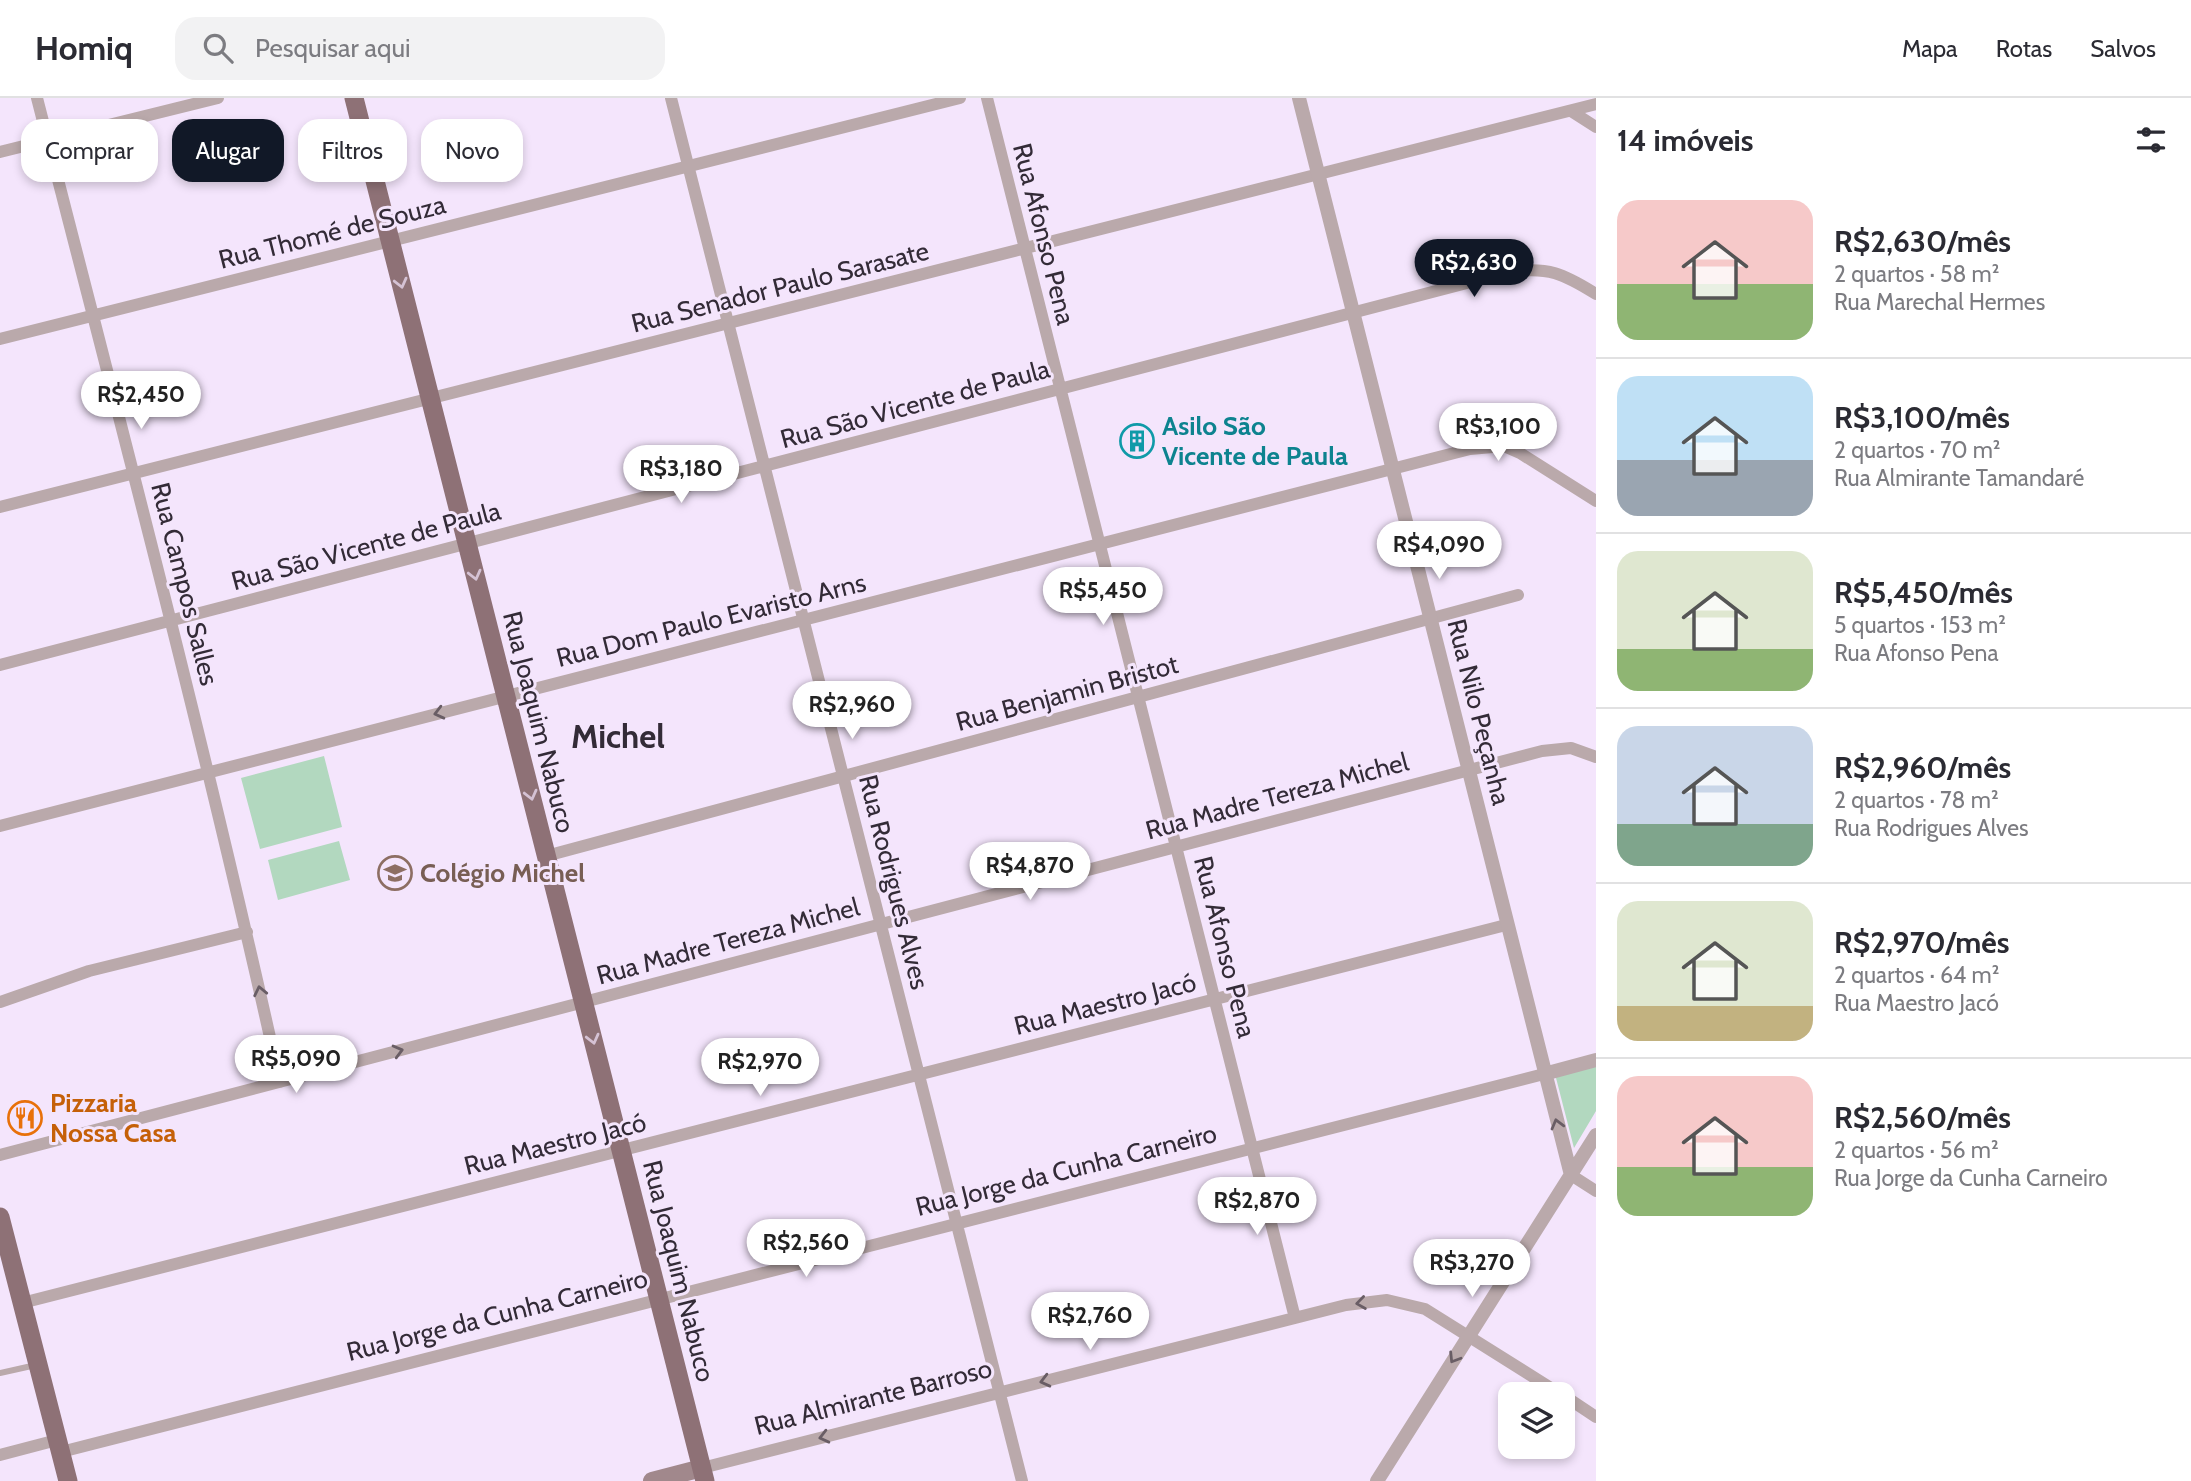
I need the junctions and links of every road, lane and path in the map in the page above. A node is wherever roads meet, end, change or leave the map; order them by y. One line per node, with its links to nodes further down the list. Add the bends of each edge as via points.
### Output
1 (37, 98): 10 (street, Rua Campos Salles)
2 (218, 98): 11 (street)
3 (354, 98): 18 (main road, Rua Joaquim Nabuco)
4 (671, 98): 15 (street, Rua Rodrigues Alves)
5 (960, 98): 15 (street, Rua Thomé de Souza)
6 (987, 98): 19 (street, Rua Afonso Pena)
7 (1299, 98): 16 (street, Rua Nilo Peçanha)
8 (1596, 104): 9 (street, Rua Senador Paulo Sarasate)
9 (1571, 111): 12 (street); 16 (street, Rua Senador Paulo Sarasate)
10 (42, 119)
11 (133, 119)
12 (1596, 127)
13 (21, 147): 14 (street)
14 (0, 152)
15 (688, 166): 18 (street, Rua Thomé de Souza); 23 (street, Rua Rodrigues Alves)
16 (1318, 175): 19 (street, Rua Senador Paulo Sarasate); 21 (street, Rua Nilo Peçanha)
17 (59, 182): 22 (street, Rua Campos Salles)
18 (390, 241): 22 (street, Rua Thomé de Souza); 26 (main road, Rua Joaquim Nabuco, one-way to 26)
19 (1025, 249): 23 (street, Rua Senador Paulo Sarasate); 25 (street, Rua Afonso Pena)
20 (1596, 295): 21 (street, Rua São Vicente de Paula, via 1561,274 1528,269)
21 (1353, 313): 25 (street, Rua São Vicente de Paula); 28 (street, Rua Nilo Peçanha)
22 (93, 315): 24 (street, Rua Thomé de Souza); 29 (street, Rua Campos Salles)
23 (728, 323): 26 (street, Rua Senador Paulo Sarasate); 27 (street, Rua Rodrigues Alves)
24 (0, 339)
25 (1060, 390): 27 (street, Rua São Vicente de Paula); 33 (street, Rua Afonso Pena)
26 (430, 398): 29 (street, Rua Senador Paulo Sarasate); 32 (main road, Rua Joaquim Nabuco)
27 (765, 466): 32 (street, Rua São Vicente de Paula); 36 (street, Rua Rodrigues Alves)
28 (1392, 469): 30 (street, Rua Dom Paulo Evaristo Arns, via 1470,449 1504,446); 33 (street, Rua Dom Paulo Evaristo Arns); 35 (street, Rua Nilo Peçanha)
29 (135, 473): 31 (street, Rua Senador Paulo Sarasate); 37 (street, Rua Campos Salles)
30 (1596, 501)
31 (0, 507)
32 (467, 544): 37 (street, Rua São Vicente de Paula); 39 (main road, Rua Joaquim Nabuco, one-way to 39)
33 (1100, 544): 36 (street, Rua Dom Paulo Evaristo Arns); 40 (street, Rua Afonso Pena)
34 (1518, 596): 35 (street, Rua Benjamin Bristot)
35 (1430, 619): 40 (street, Rua Benjamin Bristot); 42 (street, Rua Nilo Peçanha)
36 (804, 620): 39 (street, Rua Dom Paulo Evaristo Arns); 44 (street, Rua Rodrigues Alves)
37 (169, 621): 38 (street, Rua São Vicente de Paula); 43 (street, Rua Campos Salles)
38 (0, 665)
39 (506, 696): 43 (street, Rua Dom Paulo Evaristo Arns, one-way to 43); 47 (main road, Rua Joaquim Nabuco, one-way to 47)
40 (1138, 697): 44 (street, Rua Benjamin Bristot); 46 (street, Rua Afonso Pena)
41 (1596, 757): 42 (street, Rua Madre Tereza Michel, via 1582,750 1557,748)
42 (1468, 770): 46 (street, Rua Madre Tereza Michel); 49 (street, Rua Nilo Peçanha)
43 (208, 773): 45 (street, Rua Dom Paulo Evaristo Arns); 50 (street, Rua Campos Salles)
44 (844, 776): 47 (street, Rua Benjamin Bristot); 48 (street, Rua Rodrigues Alves)
45 (0, 826)
46 (1176, 846): 48 (street, Rua Madre Tereza Michel); 51 (street, Rua Afonso Pena)
47 (546, 856): 53 (main road, Rua Joaquim Nabuco)
48 (882, 924): 53 (street, Rua Madre Tereza Michel); 56 (street, Rua Rodrigues Alves)
49 (1506, 925): 51 (street, Rua Maestro Jacó); 55 (street, Rua Nilo Peçanha)
50 (247, 932): 52 (street, via 89,971); 57 (street, Rua Campos Salles, one-way to 50)
51 (1214, 999): 56 (street, Rua Maestro Jacó); 59 (street, Rua Afonso Pena)
52 (0, 1002)
53 (583, 1002): 57 (street, Rua Madre Tereza Michel, one-way to 53); 60 (main road, Rua Joaquim Nabuco, one-way to 60)
54 (1596, 1060): 55 (street, Rua Jorge da Cunha Carneiro)
55 (1544, 1073): 59 (street, Rua Jorge da Cunha Carneiro); 62 (street, Rua Nilo Peçanha, one-way to 55)
56 (920, 1074): 60 (street, Rua Maestro Jacó); 65 (street, Rua Rodrigues Alves)
57 (280, 1082): 61 (street, Rua Madre Tereza Michel)
58 (1596, 1135): 62 (street)
59 (1252, 1148): 65 (street, Rua Jorge da Cunha Carneiro); 68 (street, Rua Afonso Pena)
60 (621, 1150): 66 (main road, Rua Joaquim Nabuco); 67 (street, Rua Maestro Jacó)
61 (0, 1155)
62 (1571, 1175): 63 (street); 69 (street)
63 (1596, 1191)
64 (0, 1217): 67 (main road)
65 (958, 1223): 66 (street, Rua Jorge da Cunha Carneiro); 73 (street, Rua Rodrigues Alves)
66 (659, 1299): 76 (street, Rua Jorge da Cunha Carneiro); 78 (main road, Rua Joaquim Nabuco)
67 (22, 1303): 70 (main road)
68 (1295, 1318): 69 (street, Rua Almirante Barroso, one-way to 68, via 1425,1309 1387,1300); 73 (street, Rua Almirante Barroso, one-way to 73)
69 (1469, 1335): 72 (street, Rua Almirante Barroso); 82 (street, one-way to 82)
70 (38, 1364): 71 (lane); 76 (main road)
71 (0, 1373)
72 (1542, 1382)
73 (1001, 1392): 78 (street, Rua Almirante Barroso, one-way to 78); 81 (street, Rua Rodrigues Alves)
74 (1575, 1403): 75 (street, Rua Almirante Barroso)
75 (1596, 1417)
76 (59, 1446): 77 (street, Rua Jorge da Cunha Carneiro); 79 (main road)
77 (0, 1455)
78 (704, 1475): 80 (main road, Rua Almirante Barroso)
79 (68, 1481)
80 (653, 1481)
81 (1023, 1481)
82 (1377, 1481)

